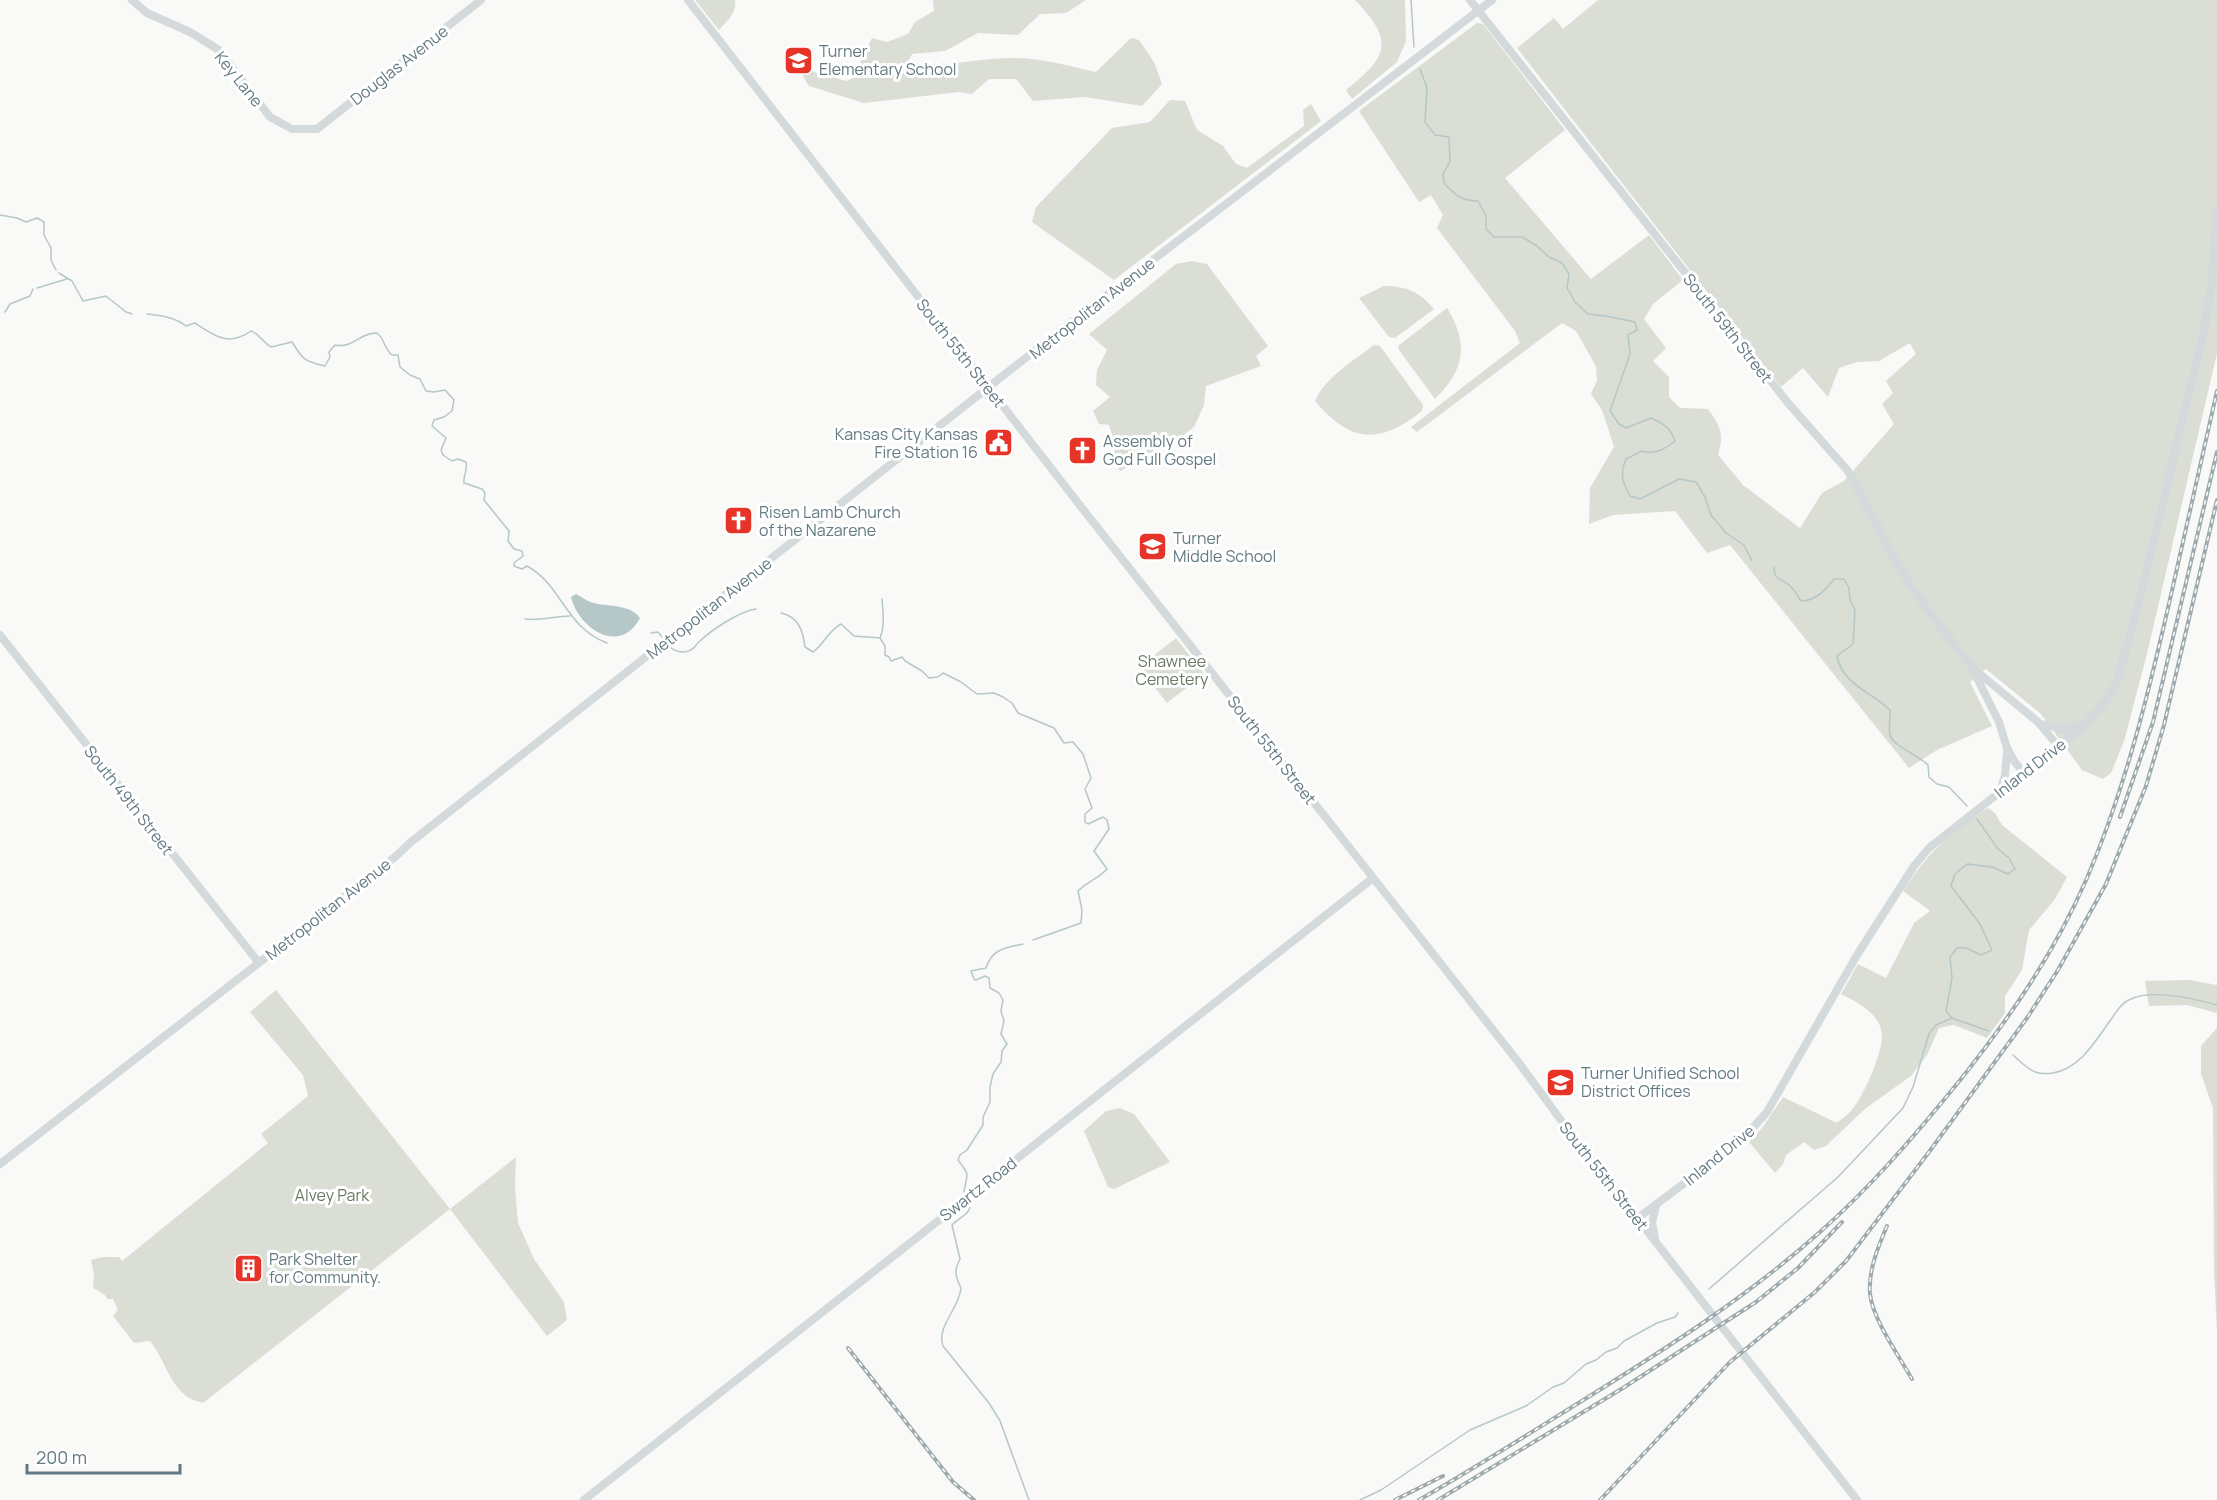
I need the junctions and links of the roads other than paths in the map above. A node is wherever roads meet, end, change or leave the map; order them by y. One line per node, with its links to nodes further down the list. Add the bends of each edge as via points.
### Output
1 (132, 0): 7 (street, Key Lane, via 147,13 219,50 270,117 292,129)
2 (481, 0): 7 (street, Douglas Avenue)
3 (688, 0): 9 (street, South 55th Street)
4 (1470, 0): 6 (street, South 59th Street)
5 (1492, 0): 6 (street, Metropolitan Avenue)
6 (1478, 10): 9 (street, Metropolitan Avenue); 11 (street, South 59th Street, via 1788,404 1841,461 1903,574)
7 (317, 129)
8 (2217, 211): 13 (street, Inland Drive, via 2211,287 2202,335 2140,598 2118,678 2107,699)
9 (988, 388): 18 (street, South 55th Street); 19 (street, Metropolitan Avenue)
10 (0, 635): 19 (street, South 49th Street)
11 (1971, 666): 12 (street, South 59th Street); 15 (street, South 59th Street, via 1999,722)
12 (2038, 722): 13 (street, South 59th Street, via 2061,729); 14 (street, South 59th Street)
13 (2085, 725): 14 (street, Inland Drive)
14 (2058, 746): 16 (street, Inland Drive)
15 (2007, 748): 16 (street, South 59th Street); 17 (street, South 59th Street)
16 (2024, 772): 17 (street, Inland Drive)
17 (2001, 791): 21 (street, Inland Drive, via 1946,832 1914,866 1857,955 1767,1112 1743,1139)
18 (1373, 878): 22 (street, South 55th Street); 24 (street, Swartz Road)
19 (259, 963): 20 (street, Metropolitan Avenue)
20 (0, 1164)
21 (1656, 1205): 22 (street, Inland Drive); 23 (street, via 1652,1223)
22 (1638, 1218): 23 (street, South 55th Street)
23 (1657, 1244): 25 (street, South 55th Street)
24 (584, 1500)
25 (1857, 1500)

